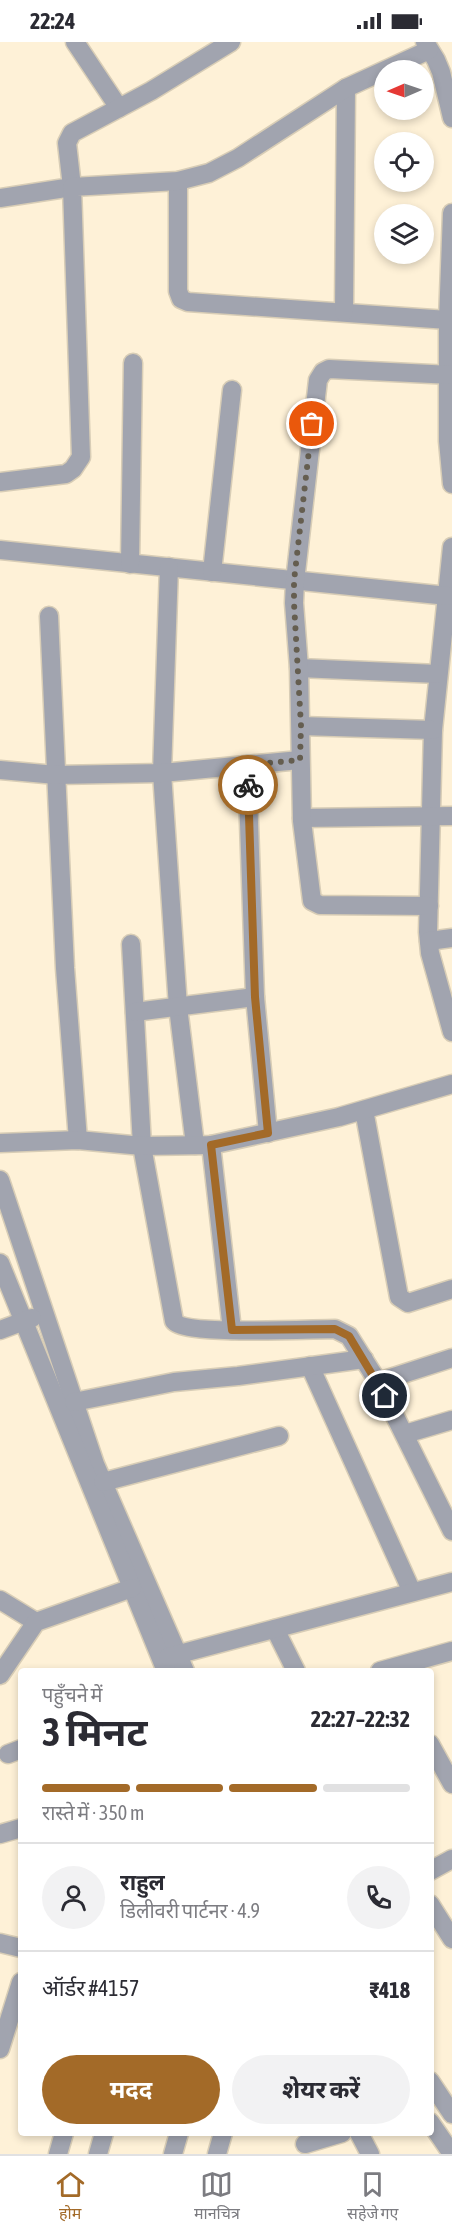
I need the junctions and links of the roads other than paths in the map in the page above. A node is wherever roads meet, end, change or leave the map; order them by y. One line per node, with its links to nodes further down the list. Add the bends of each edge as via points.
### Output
1 (75, 42): 5 (street)
2 (231, 42): 5 (street)
3 (427, 46): 4 (street); 6 (street, via 441,72)
4 (346, 88): 7 (street, via 238,158 209,173); 12 (street)
5 (119, 108): 8 (street, via 68,138)
6 (452, 118)
7 (178, 181): 8 (street); 12 (street, via 181,299)
8 (72, 187): 9 (street); 18 (street, via 81,457 66,474)
9 (0, 198)
10 (452, 213): 11 (street)
11 (452, 231): 13 (street)
12 (344, 312): 13 (street)
13 (448, 320): 15 (street)
14 (133, 363): 22 (street)
15 (450, 375): 17 (street); 25 (street, via 329,369 323,372 318,380)
16 (232, 390): 24 (street)
17 (450, 430): 19 (street)
18 (0, 482)
19 (452, 484)
20 (452, 547): 26 (street)
21 (0, 550): 22 (street)
22 (130, 564): 23 (street)
23 (169, 567): 24 (street); 35 (street)
24 (212, 572): 25 (street)
25 (294, 581): 26 (street); 28 (street)
26 (448, 596): 29 (street)
27 (49, 616): 36 (street)
28 (299, 668): 29 (street); 30 (street)
29 (442, 683): 31 (street)
30 (301, 726): 31 (street); 32 (street)
31 (434, 730): 37 (street)
32 (300, 760): 33 (street); 39 (street)
33 (247, 765): 35 (street); 44 (street)
34 (0, 770): 36 (street)
35 (162, 773): 36 (street); 45 (street)
36 (56, 775): 51 (street)
37 (431, 816): 38 (street); 39 (street); 40 (street)
38 (452, 816)
39 (302, 818): 40 (street, via 311,897 316,904)
40 (429, 906): 42 (street)
41 (452, 938): 42 (street)
42 (429, 941): 47 (street)
43 (131, 944): 46 (street)
44 (255, 997): 45 (street); 50 (street)
45 (178, 1007): 46 (street); 53 (street)
46 (135, 1012): 54 (street)
47 (452, 1032)
48 (452, 1084): 49 (street)
49 (364, 1110): 50 (street); 58 (street, via 399,1297 408,1303)
50 (268, 1133): 53 (street)
51 (78, 1140): 52 (street); 54 (street)
52 (0, 1143)
53 (203, 1145): 54 (street); 62 (street)
54 (142, 1146): 62 (street, via 174,1321 186,1328)
55 (0, 1180): 56 (street)
56 (7, 1227): 59 (street)
57 (0, 1263): 60 (street)
58 (452, 1289)
59 (44, 1315): 60 (street); 67 (street)
60 (23, 1321): 61 (street); 74 (street)
61 (0, 1330)
62 (232, 1330): 64 (street, via 335,1329 349,1336)
63 (452, 1358): 66 (street)
64 (364, 1359): 65 (street); 66 (street)
65 (310, 1366): 67 (street, via 174,1382); 75 (street)
66 (378, 1382): 69 (street)
67 (74, 1402): 71 (street)
68 (452, 1420): 69 (street)
69 (405, 1434): 72 (street)
70 (279, 1436): 71 (street)
71 (103, 1482): 80 (street)
72 (449, 1520)
73 (452, 1582): 75 (street)
74 (132, 1588): 77 (street); 80 (street)
75 (412, 1592): 78 (street)
76 (0, 1600): 77 (street)
77 (36, 1622): 83 (street)
78 (275, 1629): 80 (street); 81 (street)
79 (452, 1651): 82 (street)
80 (172, 1664)
81 (294, 1668)
82 (394, 1668)
83 (0, 1675)
84 (434, 1751): 85 (street)
85 (452, 1784)
86 (18, 1829): 87 (street)
87 (0, 1834)
88 (452, 1859): 89 (street)
89 (434, 1868)
90 (434, 1910): 91 (street)
91 (452, 1939)
92 (0, 1943): 93 (street)
93 (18, 1947)
94 (18, 1992): 95 (street)
95 (0, 2049)
96 (441, 2099): 97 (street)
97 (452, 2114)
98 (434, 2128): 111 (street)
99 (63, 2136): 106 (street)
100 (103, 2136): 107 (street)
101 (178, 2136): 108 (street)
102 (222, 2136): 109 (street)
103 (332, 2136): 105 (street)
104 (361, 2136): 110 (street)
105 (306, 2144)
106 (58, 2154)
107 (98, 2154)
108 (173, 2154)
109 (217, 2154)
110 (370, 2154)
111 (452, 2154)

